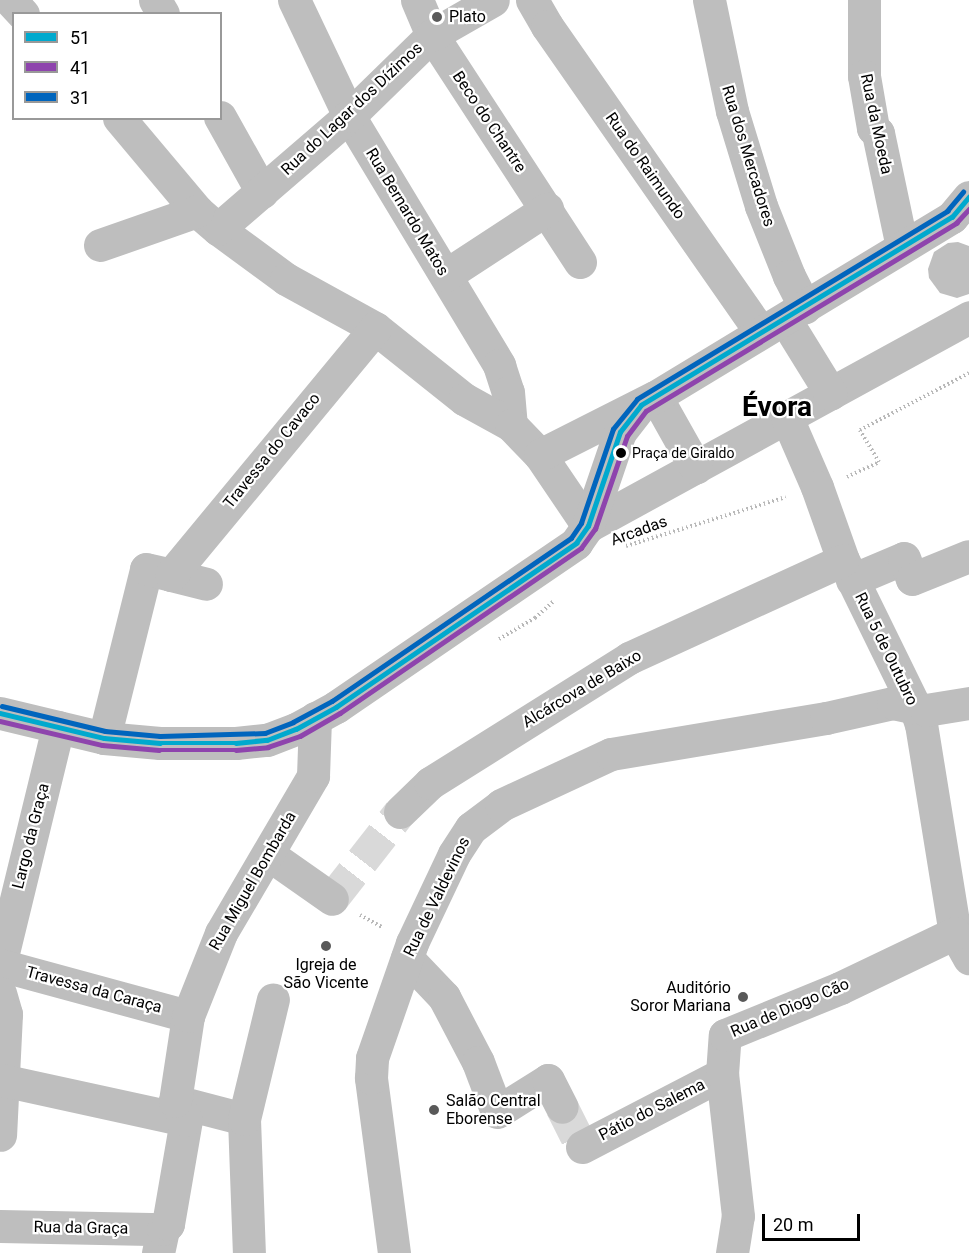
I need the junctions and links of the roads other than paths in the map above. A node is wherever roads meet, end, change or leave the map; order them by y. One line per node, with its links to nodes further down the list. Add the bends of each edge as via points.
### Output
1 (10, 0): 8 (street)
2 (294, 0): 10 (street, Rua Bernardo Matos)
3 (417, 0): 9 (street, Beco do Chantre)
4 (494, 0): 9 (street, Rua do Lagar dos Dízimos)
5 (532, 0): 24 (street, Rua do Raimundo)
6 (709, 0): 22 (street, Rua dos Mercadores, via 732,111 761,206 789,276)
7 (864, 0): 18 (street, Rua da Moeda, via 864,76)
8 (21, 12)
9 (432, 35): 10 (street, Rua do Lagar dos Dízimos); 15 (street, Beco do Chantre)
10 (349, 116): 13 (street, Rua do Lagar dos Dízimos); 20 (street, Rua Bernardo Matos)
11 (121, 120): 16 (street)
12 (222, 120): 13 (street)
13 (262, 192): 16 (street, Rua do Lagar dos Dízimos)
14 (966, 201): 18 (street, via 952,217)
15 (547, 208): 19 (street, Beco do Chantre); 20 (street)
16 (208, 220): 17 (street); 23 (street, via 286,279)
17 (100, 246)
18 (902, 247): 22 (street)
19 (580, 262)
20 (446, 275): 28 (street, Rua Bernardo Matos, via 499,365 508,392)
21 (969, 317): 25 (street)
22 (799, 321): 24 (street); 25 (street)
23 (375, 328): 28 (street, via 464,399); 34 (street, Travessa do Cavaco)
24 (760, 331): 26 (street)
25 (831, 394): 27 (street)
26 (653, 408): 29 (street); 30 (street); 31 (street, via 620,432)
27 (787, 418): 30 (street); 33 (street, Rua 5 de Outubro)
28 (511, 425): 29 (street)
29 (540, 455): 31 (street)
30 (696, 468): 31 (street)
31 (582, 534): 39 (street, via 477,613)
32 (969, 556): 33 (street, Alcárcova de Baixo, via 912,579 904,558)
33 (847, 570): 37 (street, Rua 5 de Outubro); 42 (street, Alcárcova de Baixo, via 629,658 430,783)
34 (171, 575): 35 (street); 41 (street, via 146,569)
35 (206, 584)
36 (969, 704): 37 (street, Rua de Valdevinos, via 926,710)
37 (915, 707): 44 (street, Rua 5 de Outubro); 47 (street, Rua de Valdevinos, via 893,703 826,718 637,747 587,764 501,805 471,828 454,854)
38 (0, 713): 40 (street)
39 (315, 718): 41 (street, via 267,740 236,743); 43 (street, Rua Miguel Bombarda, via 313,776)
40 (58, 727): 41 (street); 48 (street, Largo da Graça)
41 (104, 738)
42 (400, 812)
43 (268, 854): 45 (street); 51 (street, Rua Miguel Bombarda, via 221,933)
44 (958, 881): 46 (street, Rua 5 de Outubro)
45 (332, 899)
46 (962, 945): 52 (street, Rua de Diogo Cão, via 840,988 725,1035)
47 (409, 951): 54 (street, via 444,997 478,1062 497,1112 548,1080); 61 (street, Rua de Valdevinos, via 372,1058 371,1078)
48 (1, 955): 51 (street, Travessa da Caraça)
49 (273, 999): 56 (street)
50 (3, 1003): 53 (street)
51 (188, 1016): 55 (street, Rua Miguel Bombarda)
52 (722, 1074): 58 (street, Pátio do Salema); 63 (street, Rua de Diogo Cão, via 738,1216)
53 (2, 1080): 55 (street); 57 (street)
54 (562, 1107)
55 (181, 1111): 56 (street); 60 (street, Rua Miguel Bombarda, via 168,1224)
56 (244, 1119): 62 (street)
57 (0, 1135)
58 (582, 1147)
59 (0, 1226): 60 (street, Rua da Graça)
60 (160, 1241)
61 (393, 1251)
62 (249, 1253)
63 (732, 1253)

